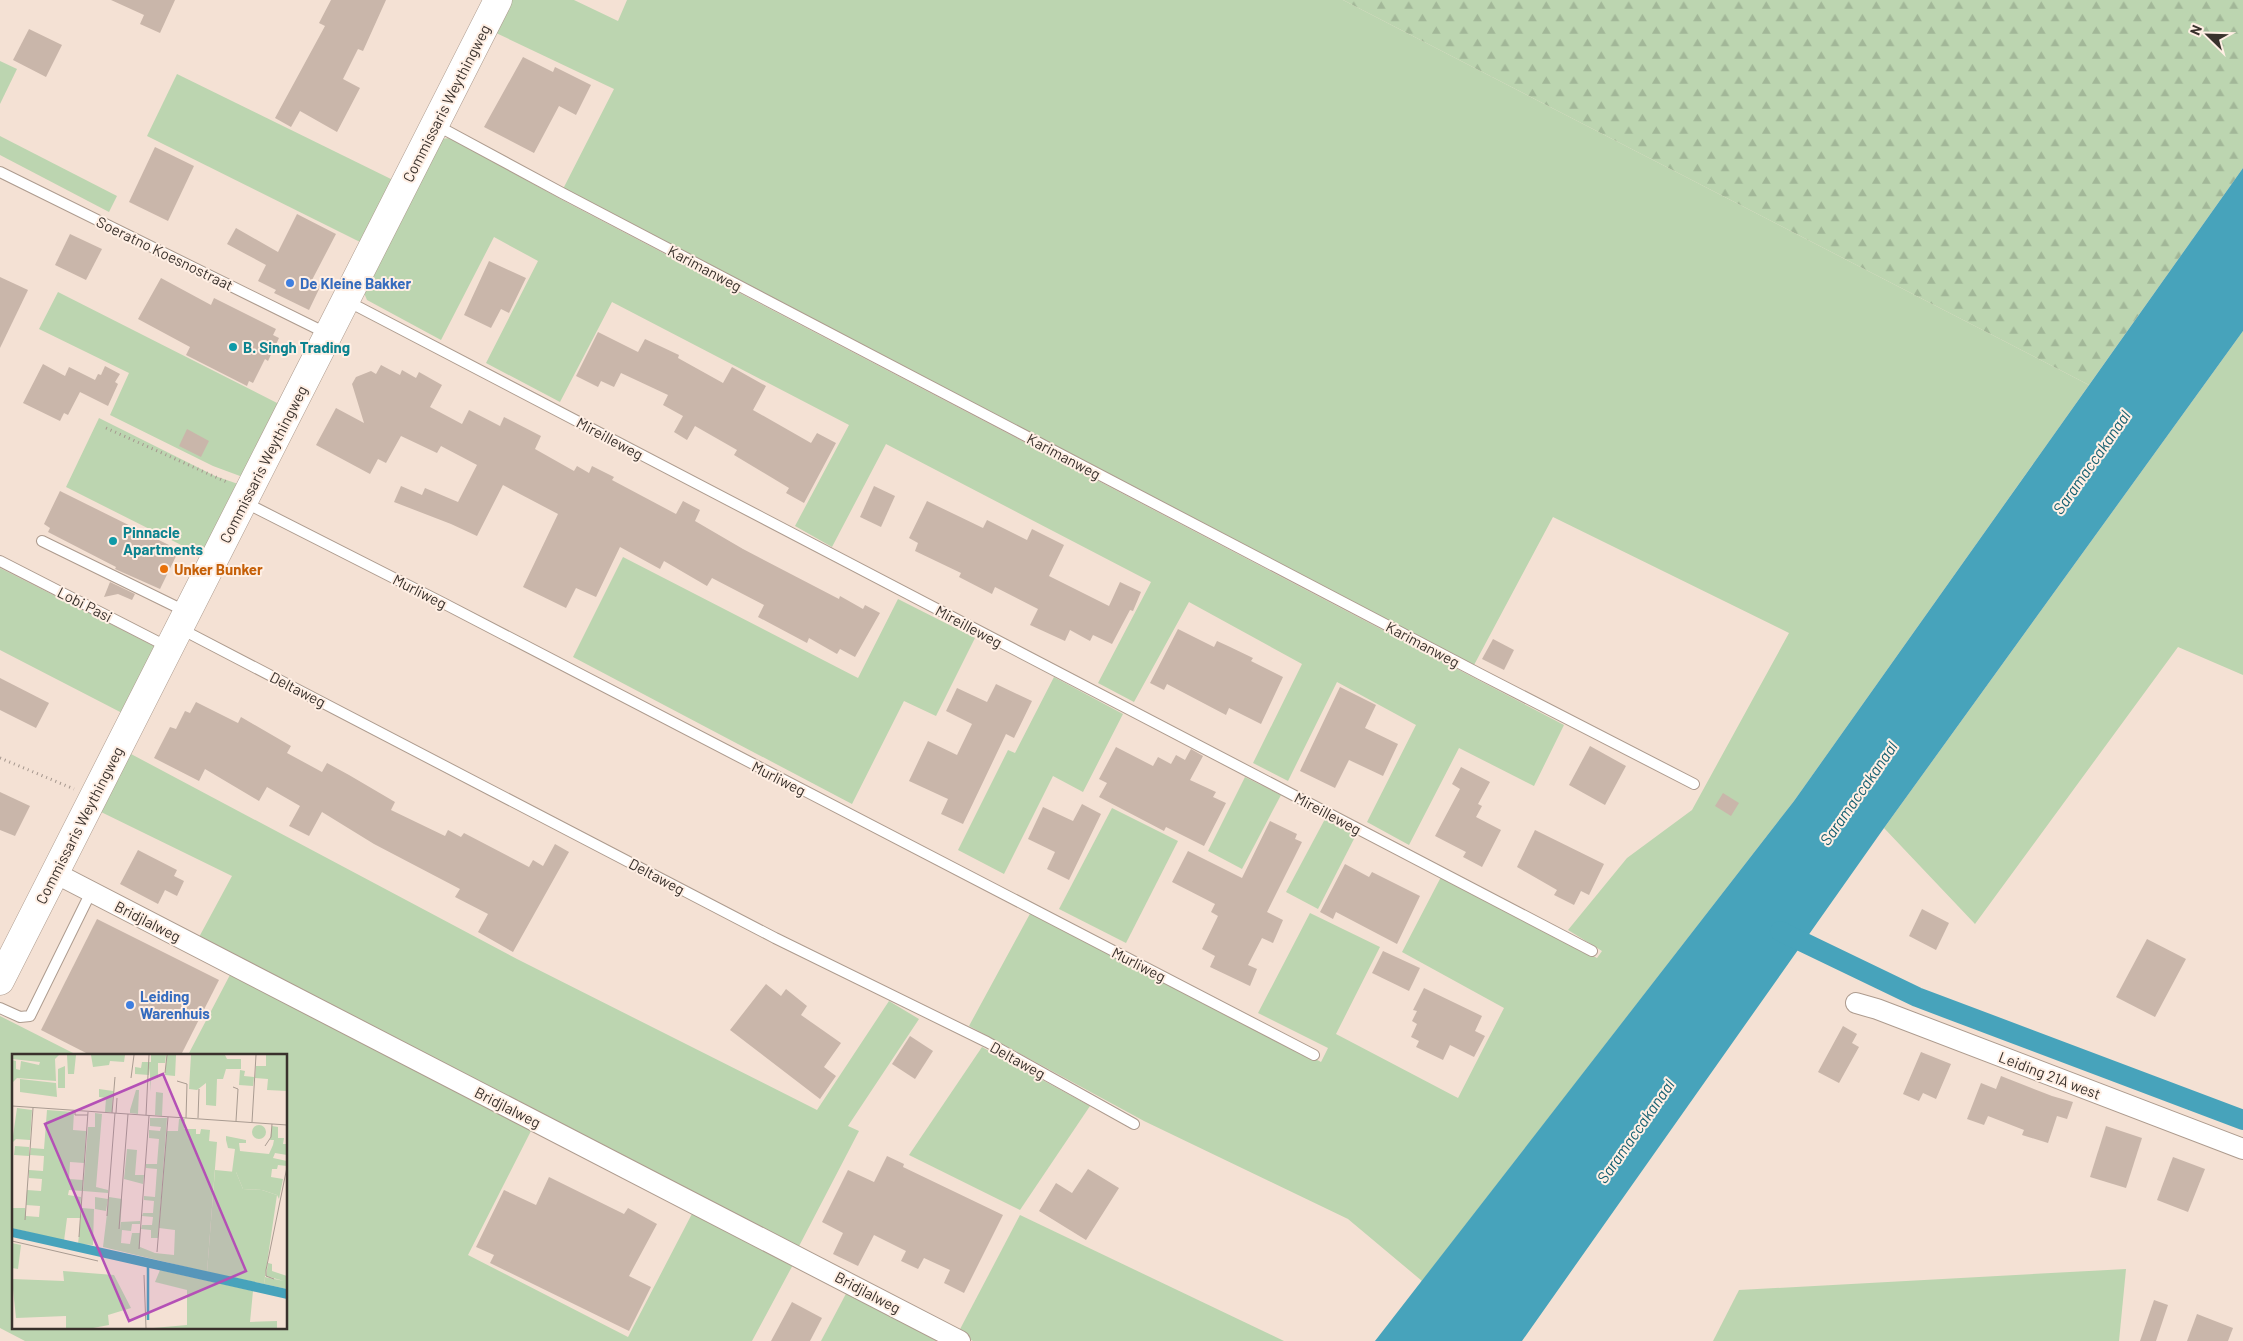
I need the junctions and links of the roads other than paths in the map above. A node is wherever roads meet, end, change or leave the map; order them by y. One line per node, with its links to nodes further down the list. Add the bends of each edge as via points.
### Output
1 (498, 0): 2 (main road, Commissaris Weythingweg)
2 (436, 124): 4 (main road, Commissaris Weythingweg); 10 (lane, Karimanweg, via 588,207)
3 (0, 172): 5 (lane, Soeratno Koesnostraat)
4 (346, 301): 5 (main road, Commissaris Weythingweg); 13 (lane, Mireilleweg)
5 (329, 334): 6 (main road, Commissaris Weythingweg)
6 (247, 497): 9 (main road, Commissaris Weythingweg); 17 (lane, Murliweg, via 443,603)
7 (42, 541): 9 (lane)
8 (0, 561): 9 (lane, Lobi Pasi)
9 (179, 629): 11 (main road, Commissaris Weythingweg); 18 (lane, Deltaweg, via 775,938 987,1042)
10 (1694, 784)
11 (55, 873): 12 (street, Bridjlalweg); 14 (main road, Commissaris Weythingweg)
12 (92, 892): 16 (lane, via 30,1016 20,1017); 20 (street, Bridjlalweg)
13 (1592, 951)
14 (0, 981)
15 (1856, 1003): 19 (street, Leiding 21A west)
16 (0, 1008)
17 (1314, 1055)
18 (1134, 1124)
19 (2243, 1149)
20 (960, 1341)

